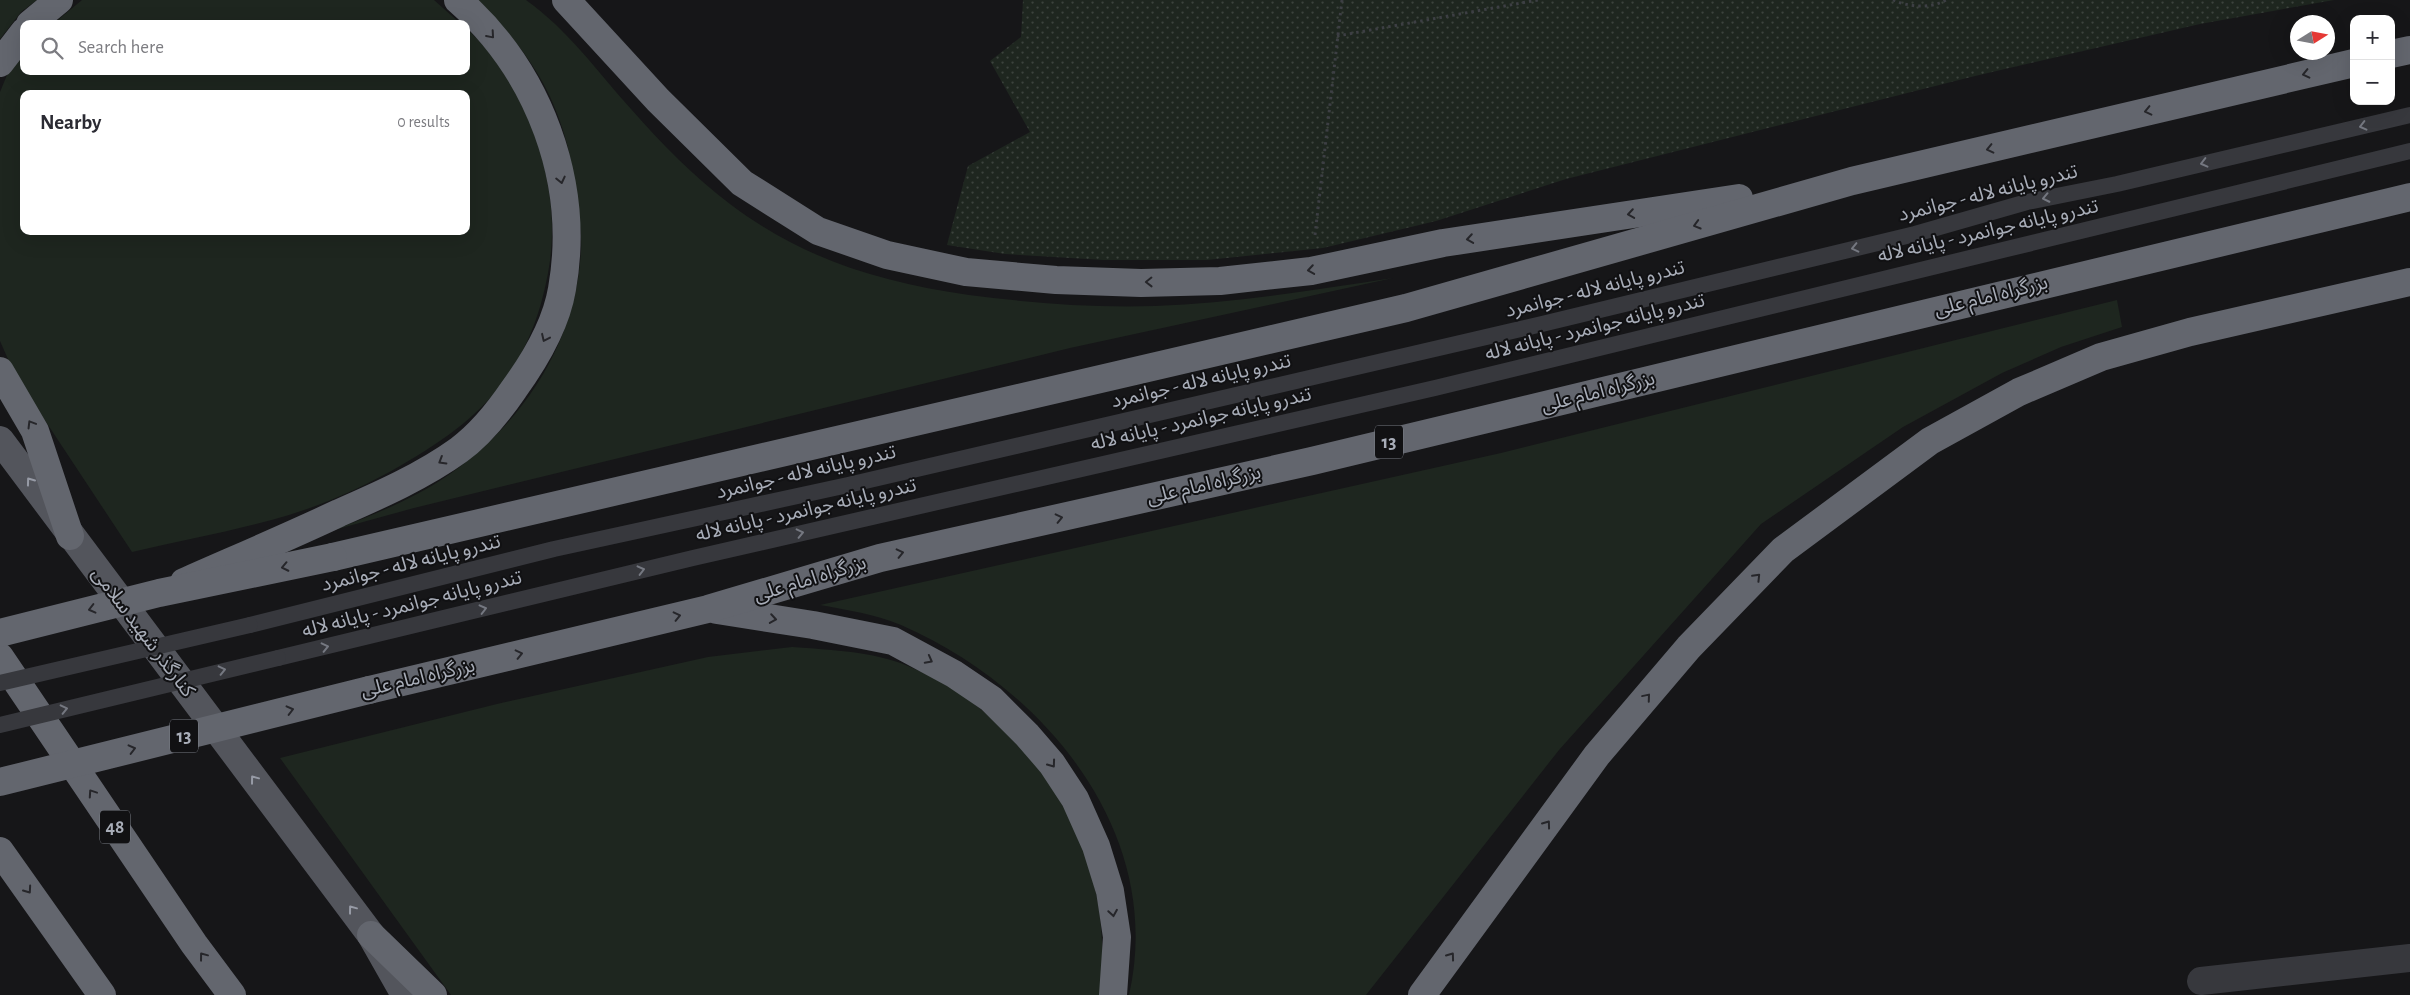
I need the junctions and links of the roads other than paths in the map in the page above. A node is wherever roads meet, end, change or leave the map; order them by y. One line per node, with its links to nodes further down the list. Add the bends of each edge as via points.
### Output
1 (59, 0): 4 (highway)
2 (458, 0): 18 (highway, one-way to 18, via 500,44 540,110 554,147 565,195 567,246 562,291 546,338 498,413 460,449 382,494)
3 (566, 0): 12 (highway, one-way to 3, via 1443,243 1311,271 1220,281 1056,280 966,272 887,255 818,231 742,183 658,100)
4 (35, 20)
5 (20, 37): 8 (highway)
6 (2410, 50): 7 (highway)
7 (2395, 53)
8 (0, 63)
9 (2350, 64): 12 (highway, one-way to 12)
10 (2410, 115): 22 (lane, تندرو پایانه لاله - جوانمرد, one-way to 22, bridge, via 2027,202 1914,234 1542,324 848,485 554,549)
11 (2410, 152): 23 (lane, تندرو پایانه جوانمرد - پایانه لاله, one-way to 11, bridge, via 693,558 1435,388)
12 (1852, 181): 18 (highway, one-way to 18, bridge, via 1406,308 333,557)
13 (2410, 197): 19 (highway, بزرگراه امام علی / 13, one-way to 13, via 880,558 1312,461)
14 (2410, 282): 34 (highway, one-way to 14, via 1597,755 1689,647 1783,550 1930,441 2019,392 2101,357 2190,332)
15 (0, 371): 17 (highway, one-way to 15, via 35,430)
16 (0, 440): 17 (main road, کنارگذر شهید سلامی, one-way to 16)
17 (70, 536): 26 (main road, کنارگذر شهید سلامی, one-way to 17)
18 (159, 593): 20 (highway, one-way to 20, bridge)
19 (708, 609): 24 (highway, بزرگراه امام علی / 13, one-way to 19, bridge); 33 (highway, one-way to 33, via 892,641 954,674 991,699 1052,764 1075,799 1096,846 1110,891 1117,937)
20 (0, 633)
21 (0, 657): 30 (highway, 48, one-way to 21)
22 (0, 683)
23 (0, 725)
24 (0, 782)
25 (0, 851): 29 (highway, one-way to 29)
26 (371, 935): 31 (main road, کنارگذر شهید سلامی); 32 (highway)
27 (2410, 958): 28 (street)
28 (2201, 981)
29 (102, 995)
30 (232, 995)
31 (405, 995)
32 (433, 995)
33 (1113, 995)
34 (1422, 995)

